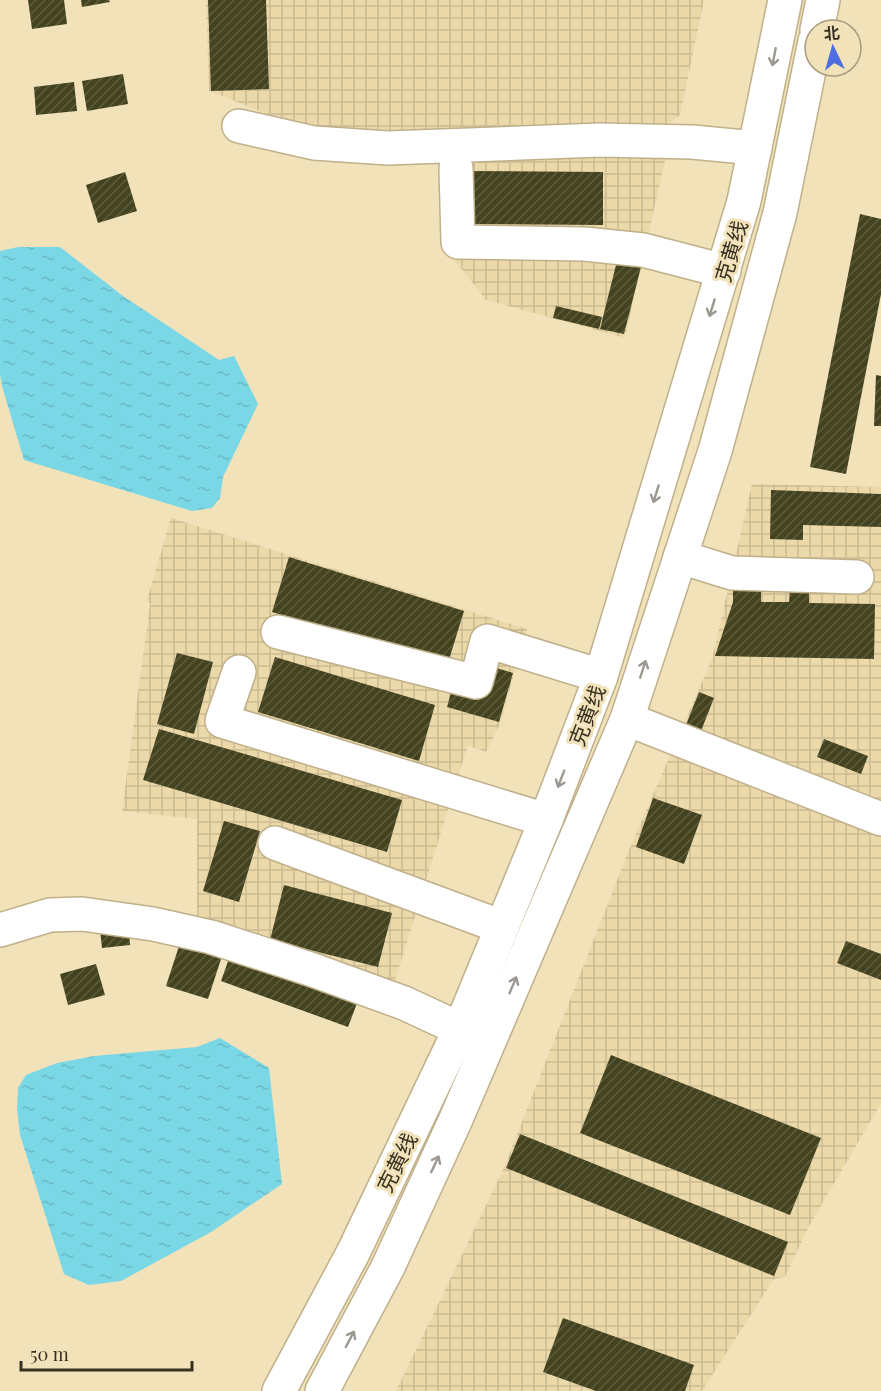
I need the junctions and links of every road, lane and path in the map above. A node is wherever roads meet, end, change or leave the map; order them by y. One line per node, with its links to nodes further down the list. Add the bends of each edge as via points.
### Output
1 (785, 0): 6 (main road, 克黄线, one-way to 6)
2 (823, 0): 3 (main road)
3 (819, 18)
4 (807, 78): 9 (main road, 克黄线, via 780,213 715,451)
5 (239, 126): 6 (main road, via 314,143 388,148 600,140)
6 (755, 148): 8 (main road, 克黄线)
7 (456, 168): 8 (main road, via 458,242 584,244 643,250)
8 (724, 270): 13 (main road, 克黄线, one-way to 13)
9 (680, 557): 10 (main road, via 732,573); 14 (main road, 克黄线, one-way to 9)
10 (856, 577)
11 (278, 632): 13 (main road, via 476,682 487,641)
12 (239, 672): 15 (main road, via 222,721)
13 (602, 676): 15 (main road, 克黄线, one-way to 15)
14 (627, 719): 16 (main road); 22 (main road, 克黄线, one-way to 14, via 388,1267 451,1130)
15 (546, 819): 18 (main road, 克黄线)
16 (881, 819)
17 (275, 843): 18 (main road)
18 (502, 927): 20 (main road, 克黄线)
19 (0, 930): 20 (main road, via 50,915 82,914 153,924 211,937 310,969 404,1003)
20 (460, 1029): 21 (main road, 克黄线, via 353,1253)
21 (279, 1391)
22 (322, 1391)

